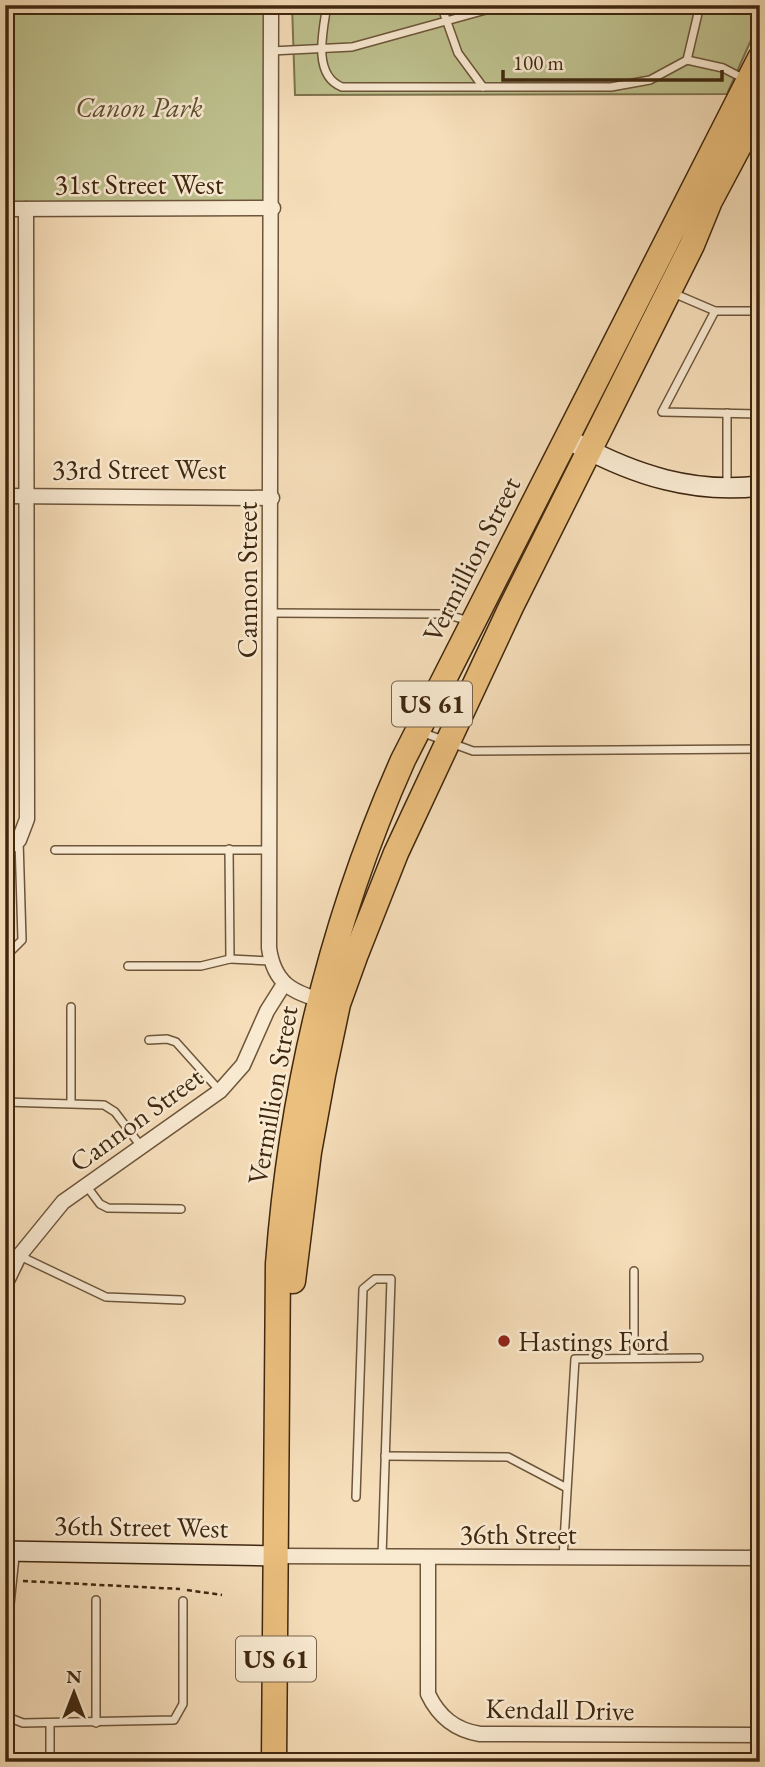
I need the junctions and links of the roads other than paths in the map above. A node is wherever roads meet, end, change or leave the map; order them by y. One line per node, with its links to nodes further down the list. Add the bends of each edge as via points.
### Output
1 (271, 5): 8 (street, Cannon Street)
2 (327, 5): 7 (lane)
3 (442, 5): 6 (lane)
4 (505, 5): 6 (lane)
5 (700, 5): 10 (lane)
6 (445, 20): 7 (lane, via 352,47); 12 (lane, via 458,53)
7 (321, 50): 8 (lane); 12 (lane, via 328,77 342,87)
8 (271, 51): 14 (street, Cannon Street)
9 (760, 58): 11 (highway, Vermillion Street / US 61)
10 (687, 60): 11 (lane, via 723,68); 12 (lane, via 630,85)
11 (754, 84): 22 (highway, Vermillion Street / US 61)
12 (484, 87)
13 (760, 107): 17 (highway, Vermillion Street / US 61)
14 (273, 208): 16 (street, 31st Street West); 28 (street, Cannon Street)
15 (5, 209): 16 (street, 31st Street West)
16 (26, 209): 27 (street)
17 (669, 291): 18 (lane); 23 (highway, Vermillion Street / US 61)
18 (715, 311): 19 (lane); 20 (lane, via 662,412)
19 (760, 311)
20 (727, 413): 21 (lane); 25 (lane)
21 (760, 414)
22 (567, 438): 23 (street); 30 (highway, Vermillion Street / US 61)
23 (590, 451): 25 (street, via 653,478); 32 (highway, Vermillion Street / US 61)
24 (760, 486): 25 (street)
25 (727, 490)
26 (5, 496): 27 (street, 33rd Street West)
27 (27, 496): 28 (street, 33rd Street West); 34 (street, via 26,819)
28 (272, 498): 29 (street, Cannon Street)
29 (271, 613): 30 (lane, via 445,614); 38 (street, Cannon Street)
30 (471, 621): 31 (highway, Vermillion Street / US 61)
31 (418, 732): 32 (lane); 44 (highway, Vermillion Street / US 61, via 372,829)
32 (448, 743): 33 (lane, via 473,751 509,752); 44 (highway, Vermillion Street / US 61)
33 (760, 749)
34 (19, 840): 36 (street); 39 (lane, via 22,940)
35 (229, 849): 37 (lane); 38 (lane); 40 (lane)
36 (5, 850)
37 (55, 850)
38 (270, 850): 41 (street, Cannon Street)
39 (5, 957)
40 (230, 959): 41 (lane); 42 (lane, via 201,966)
41 (271, 961): 43 (street, Cannon Street)
42 (128, 966)
43 (284, 984): 44 (street, via 296,993); 47 (street, Cannon Street, via 243,1065)
44 (328, 1002): 63 (highway, Vermillion Street / US 61, via 278,1403)
45 (71, 1007): 49 (lane)
46 (149, 1040): 47 (lane, via 176,1042)
47 (220, 1091): 50 (street, Cannon Street)
48 (5, 1102): 49 (lane)
49 (71, 1102): 50 (lane, via 104,1105)
50 (140, 1145): 51 (street, Cannon Street)
51 (85, 1184): 52 (lane, via 100,1205 108,1208); 53 (street, Cannon Street, via 63,1202)
52 (181, 1209)
53 (19, 1256): 55 (street, Cannon Street); 56 (lane, via 106,1297)
54 (634, 1271): 57 (lane)
55 (5, 1285)
56 (181, 1300)
57 (634, 1358): 58 (lane); 60 (lane, via 575,1359)
58 (698, 1358)
59 (385, 1456): 60 (lane, via 508,1457); 61 (lane, via 391,1279 375,1279 363,1289); 64 (lane)
60 (565, 1487): 66 (lane)
61 (356, 1497)
62 (9, 1551): 63 (street, 36th Street West); 70 (street)
63 (277, 1556): 64 (street, 36th Street); 76 (highway, US 61)
64 (382, 1558): 65 (street, 36th Street)
65 (428, 1558): 66 (street, 36th Street); 74 (street, Kendall Drive, via 428,1694 453,1726 480,1734)
66 (563, 1558): 67 (street, 36th Street)
67 (760, 1558)
68 (96, 1600): 73 (lane)
69 (183, 1601): 73 (lane, via 180,1713 165,1722)
70 (5, 1618)
71 (5, 1716): 72 (lane, via 23,1723)
72 (50, 1723): 73 (lane); 75 (lane)
73 (96, 1723)
74 (760, 1735)
75 (50, 1762)
76 (274, 1762)

